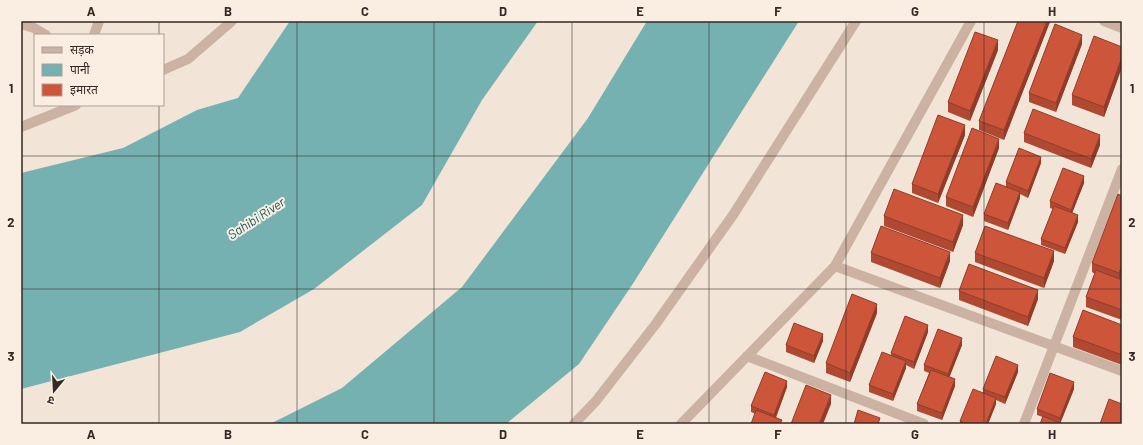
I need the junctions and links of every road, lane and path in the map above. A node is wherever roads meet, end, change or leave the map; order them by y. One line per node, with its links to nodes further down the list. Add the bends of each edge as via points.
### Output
1 (99, 21): 10 (street)
2 (232, 21): 11 (street, via 188,59)
3 (856, 21): 20 (street, via 734,215 651,331 596,401)
4 (971, 21): 15 (street)
5 (1104, 21): 8 (street)
6 (21, 24): 7 (street)
7 (36, 25): 9 (street)
8 (1122, 28)
9 (45, 34)
10 (94, 34)
11 (164, 70)
12 (74, 106): 13 (street)
13 (21, 128)
14 (1122, 169): 16 (street)
15 (835, 266): 16 (street); 17 (street)
16 (1054, 346): 18 (street); 22 (street)
17 (747, 356): 19 (street); 21 (street)
18 (1122, 371)
19 (684, 423)
20 (574, 424)
21 (924, 424)
22 (1024, 424)

